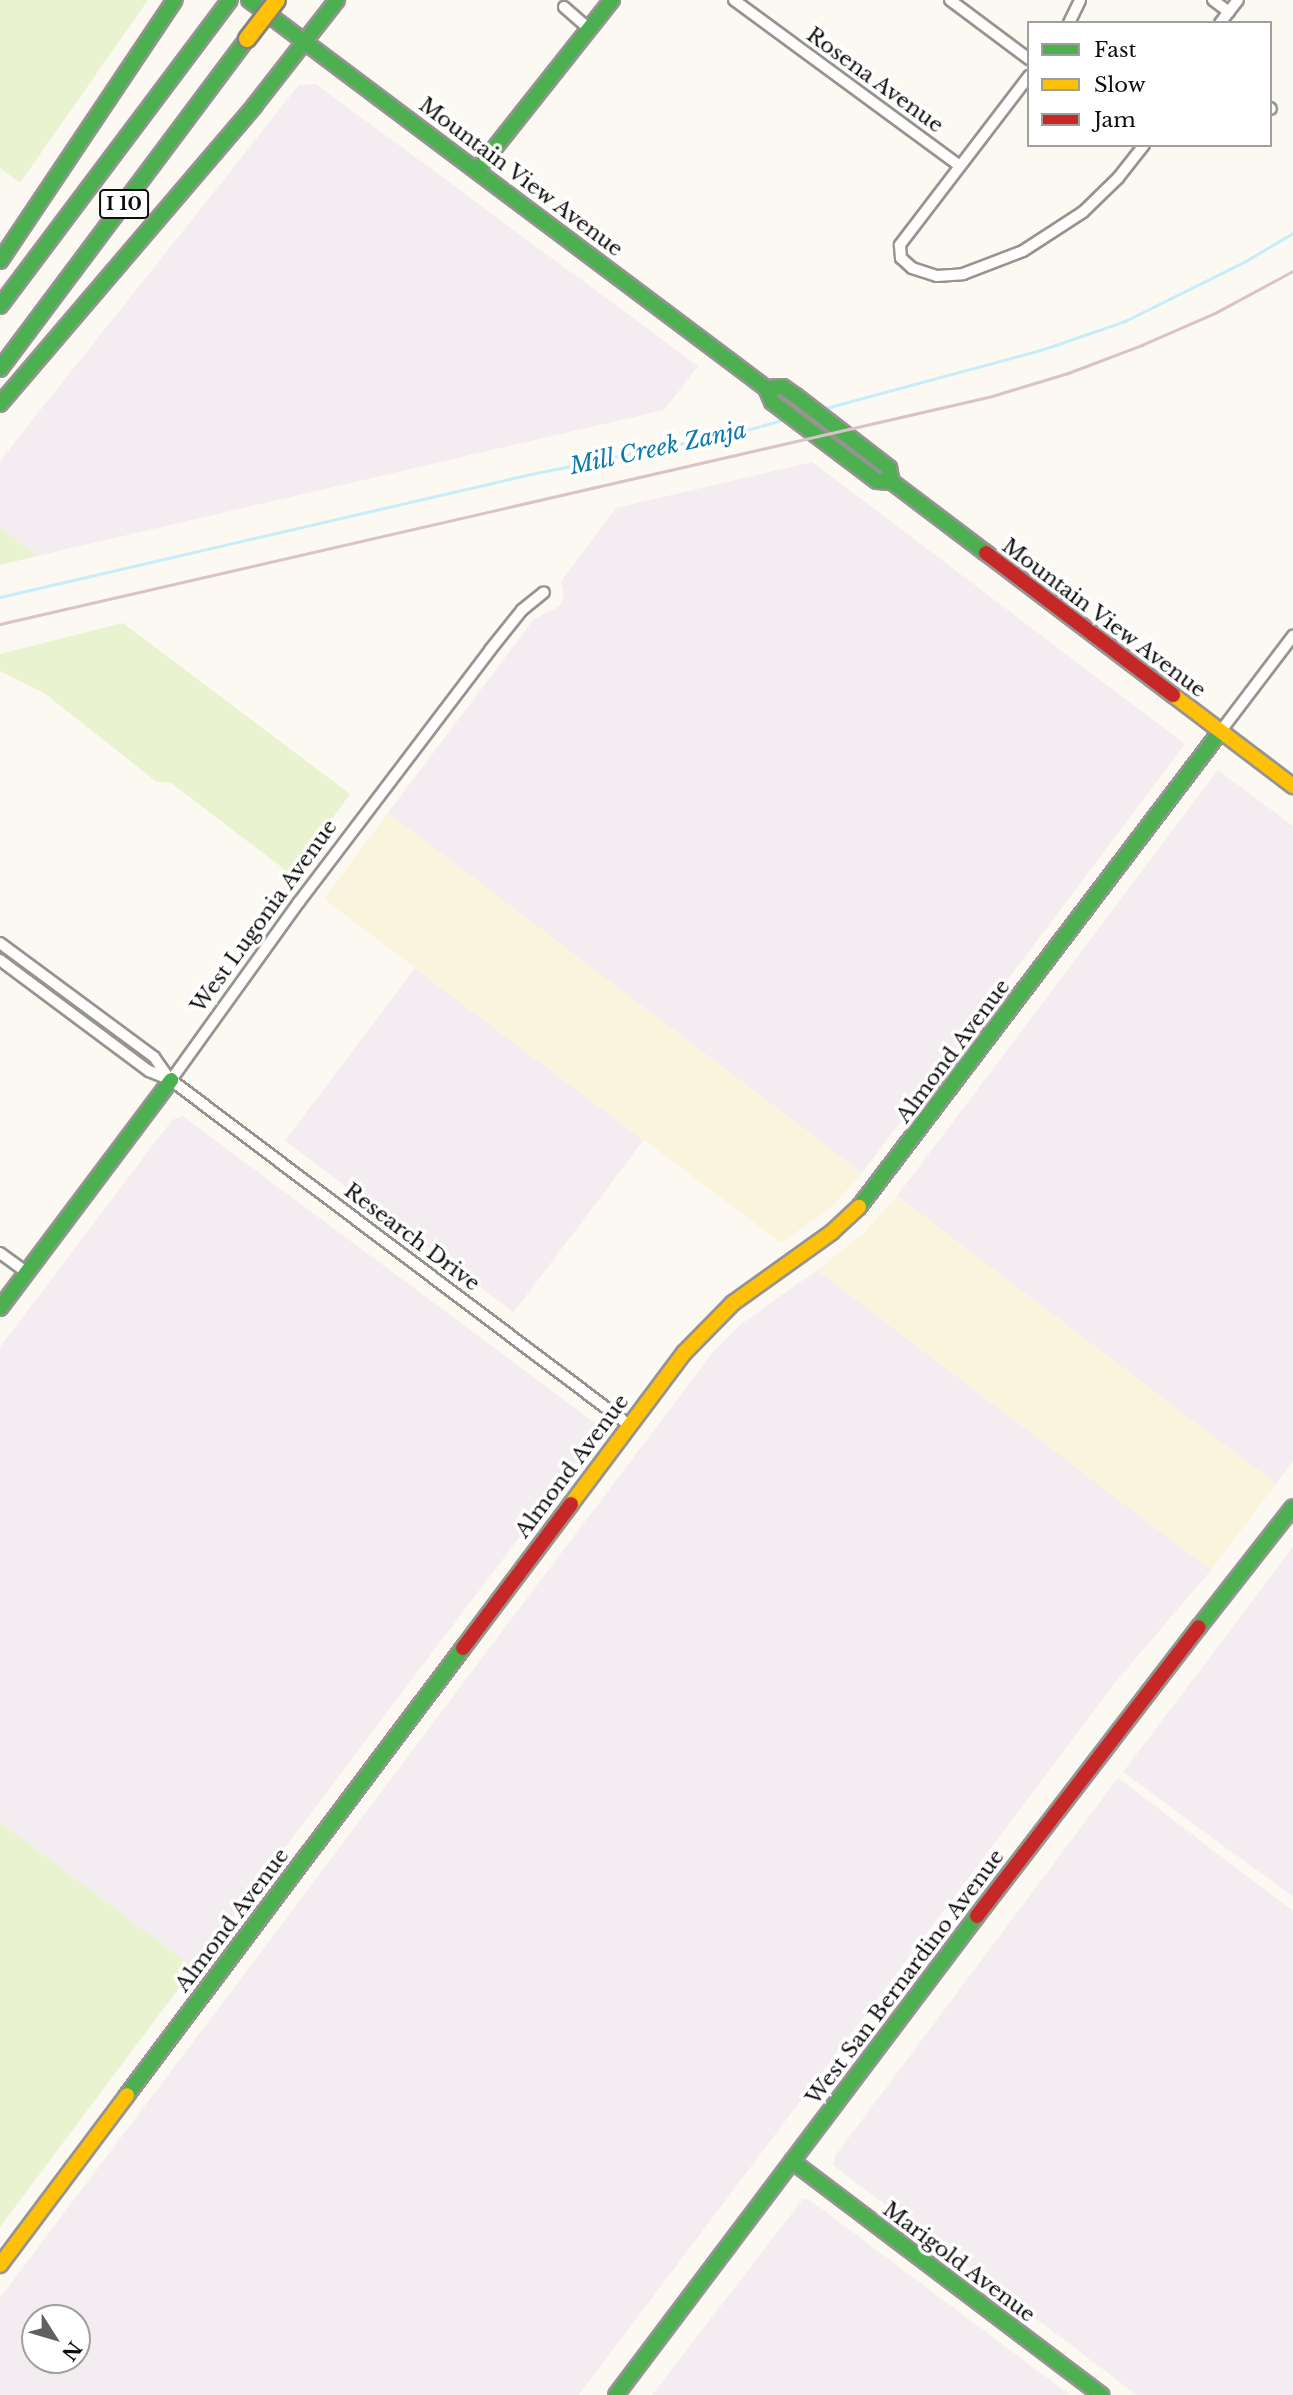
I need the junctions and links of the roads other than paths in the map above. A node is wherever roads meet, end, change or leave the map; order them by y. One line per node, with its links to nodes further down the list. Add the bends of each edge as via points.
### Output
1 (175, 0): 23 (main road)
2 (230, 0): 24 (main road, I 10)
3 (249, 0): 17 (main road, Mountain View Avenue)
4 (277, 0): 25 (main road, I 10, bridge)
5 (337, 0): 17 (main road)
6 (612, 0): 16 (main road)
7 (734, 0): 21 (street, Rosena Avenue)
8 (950, 0): 18 (street)
9 (1080, 0): 14 (street)
10 (1213, 0): 13 (street)
11 (1238, 0): 13 (street)
12 (564, 7): 16 (street)
13 (1229, 12): 15 (street)
14 (1070, 21)
15 (1222, 21)
16 (589, 29): 22 (main road)
17 (305, 42): 22 (main road, Mountain View Avenue); 27 (main road)
18 (1027, 58)
19 (1027, 79): 21 (street)
20 (1142, 147): 21 (street, via 1083,212 1044,240 1000,262 963,274 937,276 907,265 899,253 905,236)
21 (959, 165)
22 (478, 169): 26 (main road, Mountain View Avenue)
23 (0, 261)
24 (0, 306)
25 (0, 369)
26 (769, 395): 28 (main road, Mountain View Avenue, via 877,481); 28 (main road, Mountain View Avenue, via 783,387 796,396 889,468)
27 (0, 404)
28 (891, 482): 31 (main road, Mountain View Avenue)
29 (544, 592): 35 (street, West Lugonia Avenue, via 522,610 474,671)
30 (1293, 636): 31 (street)
31 (1220, 732): 32 (main road, Mountain View Avenue); 39 (main road, Almond Avenue, via 866,1200 832,1232 716,1318)
32 (1293, 786)
33 (0, 943): 35 (street, Research Drive, via 154,1058)
34 (0, 960): 35 (street, Research Drive, via 149,1071)
35 (171, 1080): 37 (main road, West Lugonia Avenue); 39 (street, Research Drive)
36 (0, 1253): 37 (street)
37 (26, 1272): 38 (main road, West Lugonia Avenue)
38 (0, 1308)
39 (629, 1424): 42 (main road, Almond Avenue)
40 (1293, 1507): 41 (main road, West San Bernardino Avenue)
41 (792, 2161): 43 (main road, West San Bernardino Avenue); 44 (main road, Marigold Avenue)
42 (0, 2265)
43 (616, 2395)
44 (1101, 2395)

